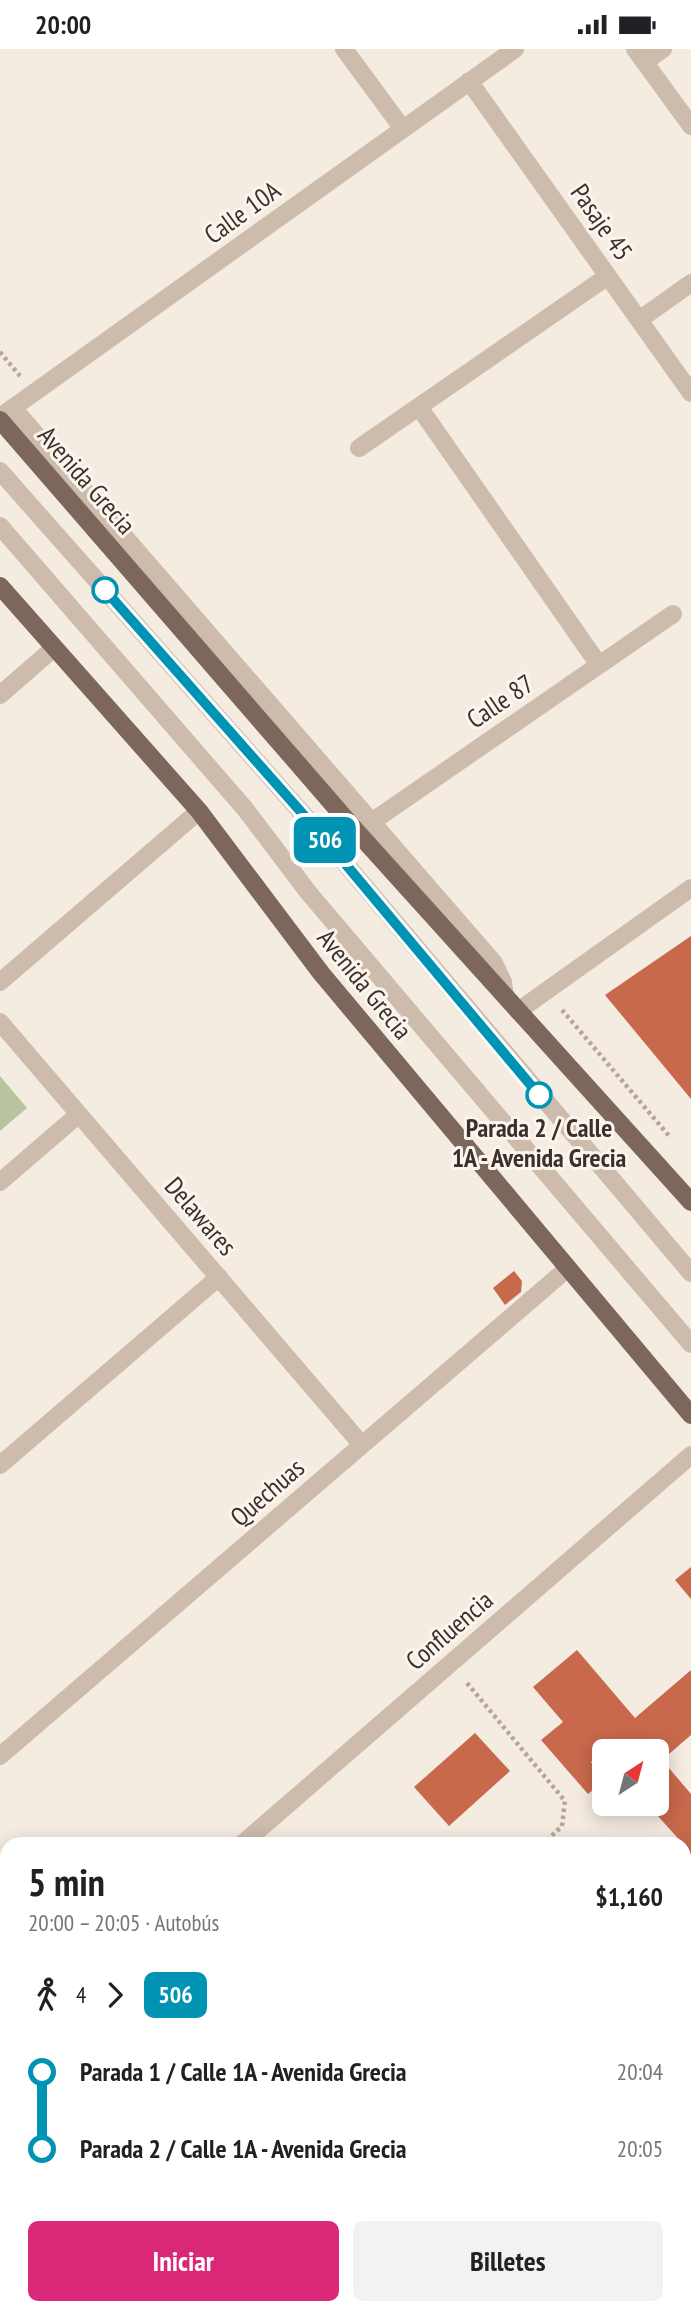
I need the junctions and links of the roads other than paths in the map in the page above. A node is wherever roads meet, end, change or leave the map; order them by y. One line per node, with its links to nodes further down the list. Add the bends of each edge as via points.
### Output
1 (344, 49): 7 (street)
2 (515, 49): 5 (street, Calle 10A)
3 (663, 49): 4 (street)
4 (639, 55): 6 (street)
5 (469, 81): 7 (street, Calle 10A); 8 (street, Pasaje 45)
6 (691, 126)
7 (403, 129): 13 (street, Calle 10A)
8 (608, 276): 10 (street, Pasaje 45); 12 (street)
9 (691, 283): 10 (street)
10 (639, 320): 11 (street, Pasaje 45)
11 (691, 393)
12 (419, 407): 14 (street); 20 (street)
13 (4, 415): 23 (main road, Avenida Grecia)
14 (359, 448)
15 (0, 471): 32 (street, via 317,830)
16 (0, 526): 34 (street, via 246,810 308,892)
17 (0, 586): 19 (main road, Avenida Grecia)
18 (673, 614): 20 (street, Calle 87)
19 (54, 648): 21 (street); 22 (main road, Avenida Grecia)
20 (599, 665): 23 (street, Calle 87)
21 (0, 695)
22 (199, 811): 25 (street); 31 (main road, Avenida Grecia, via 321,973)
23 (364, 827): 26 (main road, Avenida Grecia)
24 (691, 888): 26 (street)
25 (0, 982)
26 (518, 1011): 30 (main road, Avenida Grecia)
27 (0, 1022): 28 (street, Delawares)
28 (79, 1114): 29 (street); 33 (street, Delawares)
29 (0, 1182)
30 (691, 1202)
31 (568, 1268): 35 (main road, Avenida Grecia); 36 (street, Quechuas)
32 (691, 1273)
33 (219, 1277): 36 (street, Delawares); 38 (street)
34 (691, 1344)
35 (691, 1415)
36 (362, 1445): 39 (street, Quechuas)
37 (691, 1455): 40 (street, Confluencia)
38 (0, 1465)
39 (0, 1756)
40 (250, 1837)

